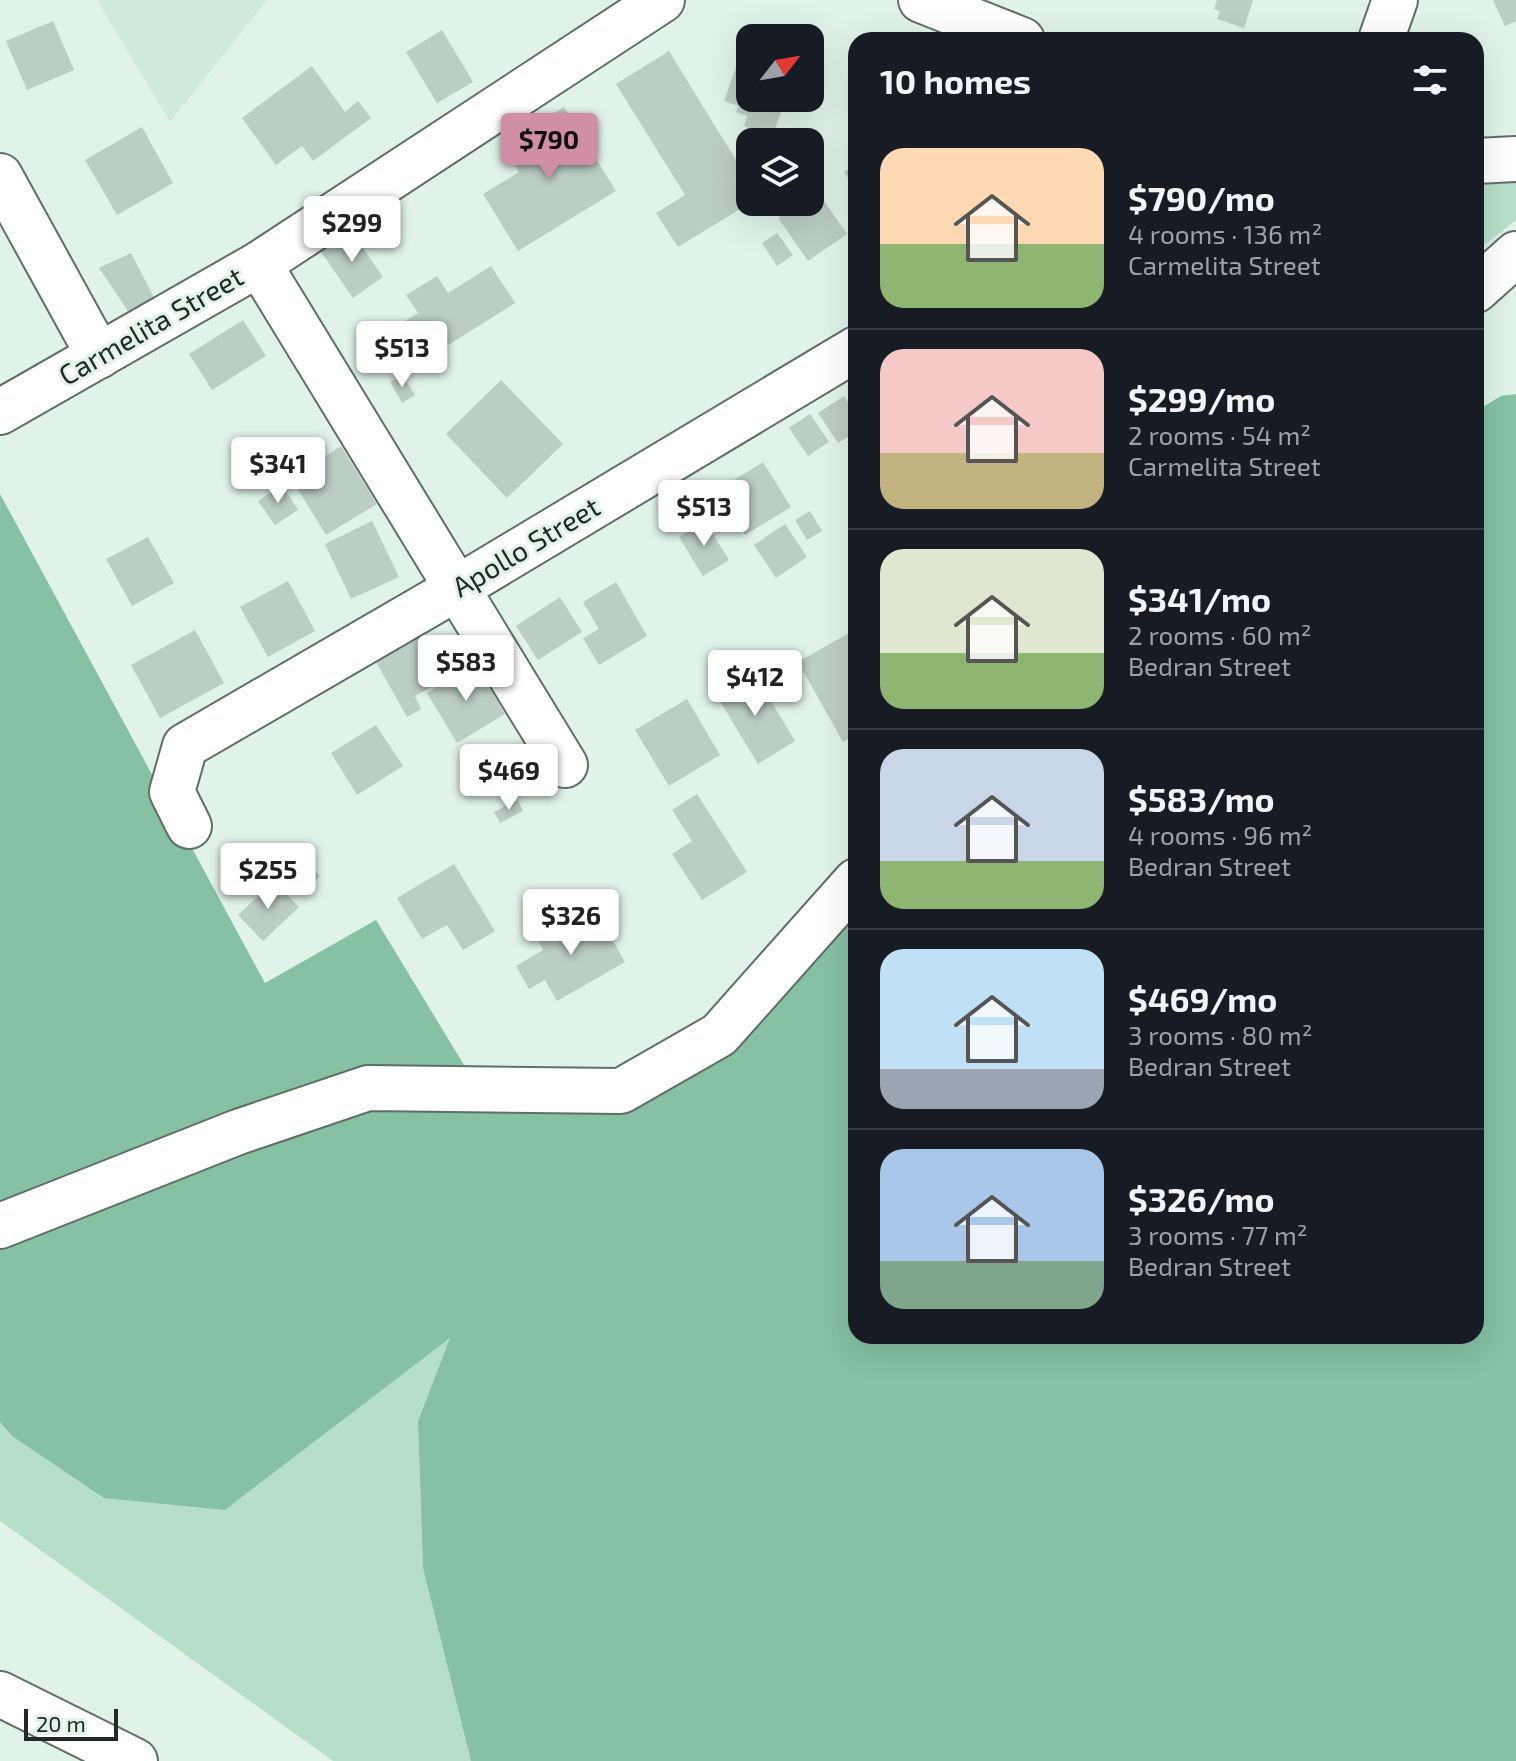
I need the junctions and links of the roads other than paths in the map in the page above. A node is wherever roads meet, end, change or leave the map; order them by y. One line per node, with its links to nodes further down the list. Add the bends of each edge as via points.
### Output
1 (662, 0): 10 (street, Carmelita Street)
2 (921, 0): 4 (street)
3 (1395, 0): 5 (street)
4 (1002, 32)
5 (1384, 32)
6 (1516, 159): 7 (street)
7 (1484, 161)
8 (0, 176): 13 (street)
9 (1516, 254): 11 (street)
10 (259, 264): 13 (street, Carmelita Street); 15 (street)
11 (1484, 283)
12 (848, 354): 15 (street, Apollo Street)
13 (99, 356): 14 (street, Carmelita Street)
14 (0, 412)
15 (459, 587): 16 (street); 17 (street, Apollo Street, via 185,746 172,792)
16 (565, 765)
17 (189, 826)
18 (848, 890): 19 (street, via 719,1035 621,1091 368,1088 238,1132)
19 (0, 1226)
20 (0, 1694): 21 (street)
21 (135, 1761)

